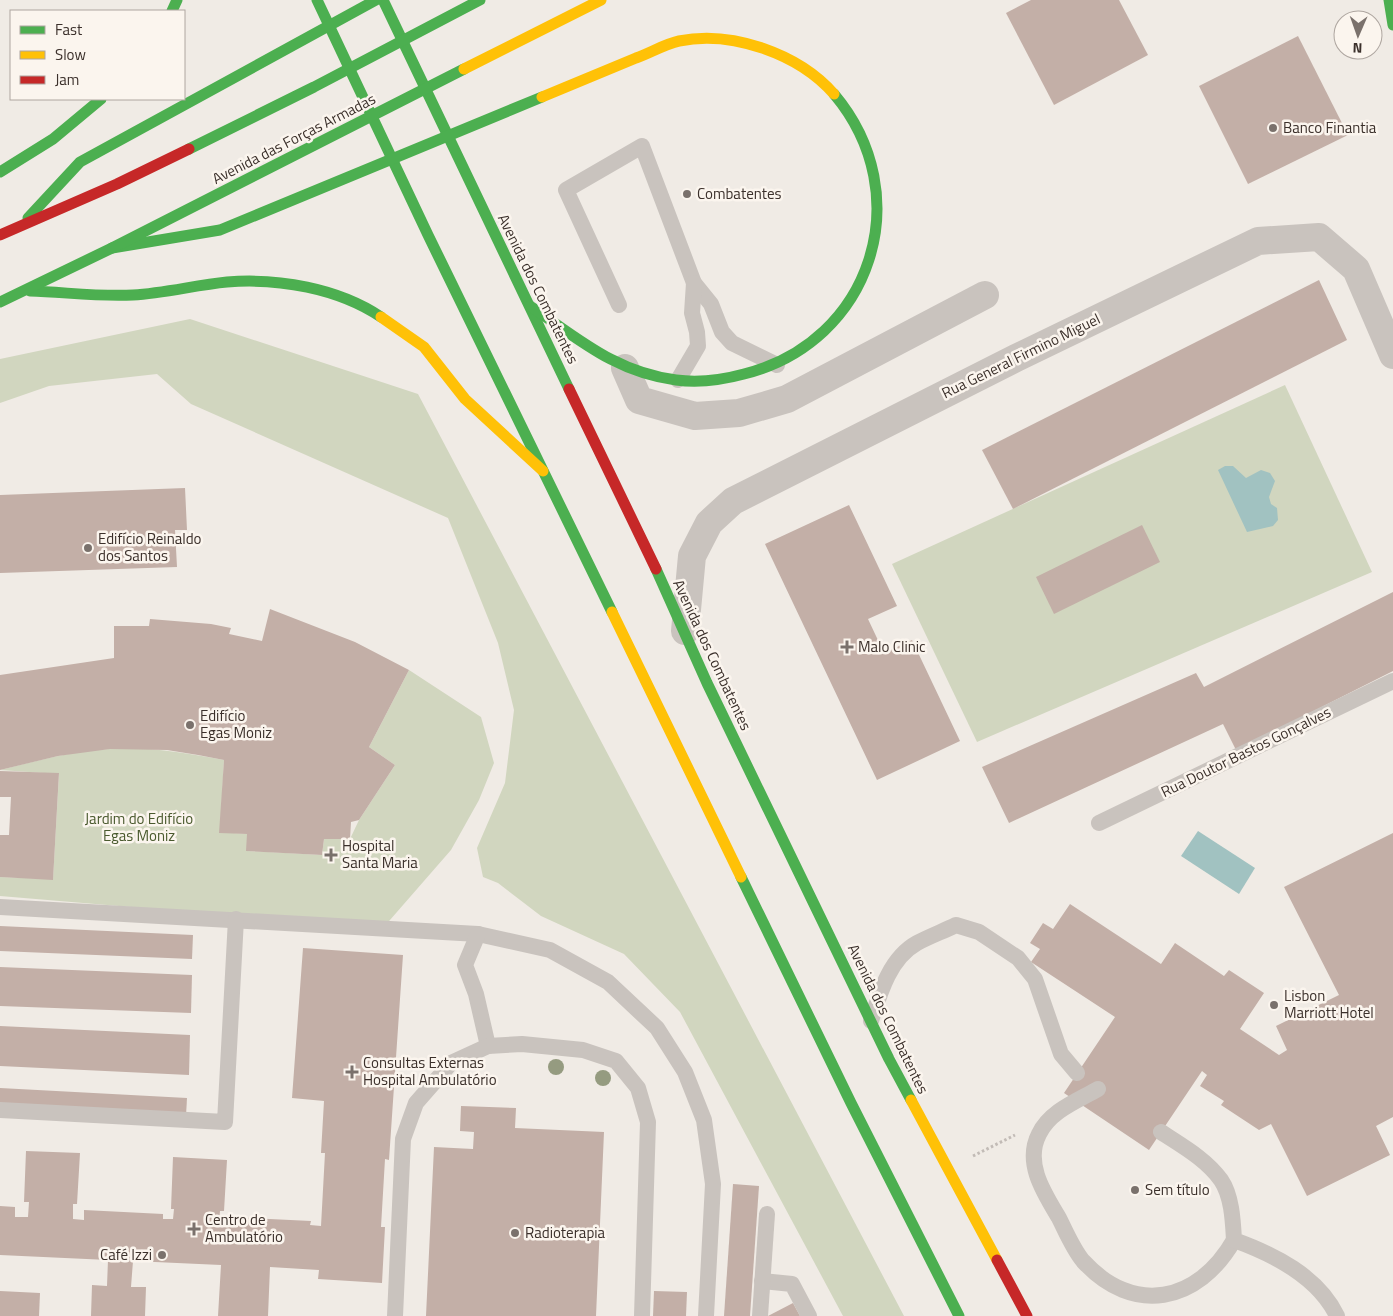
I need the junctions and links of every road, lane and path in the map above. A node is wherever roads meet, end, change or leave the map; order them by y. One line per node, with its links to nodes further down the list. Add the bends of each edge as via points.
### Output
1 (318, 0): 23 (main road)
2 (376, 0): 10 (main road, via 80,162)
3 (383, 0): 18 (main road, Avenida dos Combatentes)
4 (480, 0): 10 (main road, via 314,87 117,184)
5 (600, 0): 12 (main road, Avenida das Forças Armadas)
6 (1389, 0): 7 (main road)
7 (1393, 25)
8 (100, 100): 9 (main road, via 57,137)
9 (0, 172)
10 (20, 227): 11 (main road)
11 (0, 236)
12 (112, 248): 14 (main road, Avenida das Forças Armadas); 20 (main road, via 220,230 678,41 705,38 733,41 766,49 793,61 820,80 855,124 869,152 877,184 875,237 863,278 829,330)
13 (694, 283): 17 (lane, via 642,146 566,190); 20 (lane, via 711,304 722,332 732,343); 22 (lane, via 692,313 698,346)
14 (26, 291): 16 (main road, Avenida das Forças Armadas); 23 (main road, via 132,295 228,282 270,282 304,286 340,298 373,312 424,347 465,399)
15 (985, 295): 21 (street, via 787,399 740,413 695,416 639,400)
16 (0, 302)
17 (619, 305)
18 (530, 306): 21 (main road); 24 (main road, Avenida dos Combatentes)
19 (1393, 355): 24 (street, Rua General Firmino Miguel, via 1356,269 1319,237 1258,241 734,500 709,523 692,556)
20 (777, 366): 22 (main road, via 718,380)
21 (625, 368): 22 (main road)
22 (678, 380)
23 (544, 471): 46 (main road, via 851,1103)
24 (685, 631): 30 (main road, Avenida dos Combatentes)
25 (1393, 681): 26 (lane, Rua Doutor Bastos Gonçalves)
26 (1098, 823)
27 (0, 907): 28 (lane)
28 (236, 919): 29 (lane); 34 (lane, via 225,1122)
29 (478, 934): 31 (lane, via 465,965 476,994); 43 (lane, via 550,950 608,982 657,1028 684,1072 704,1120 713,1184)
30 (871, 1020): 32 (lane, via 881,990 898,958 917,943 956,925 979,932 1018,958 1035,979 1061,1054); 37 (main road, Avenida dos Combatentes)
31 (488, 1046): 41 (lane, via 451,1063 416,1103 403,1139); 42 (lane, via 522,1044 583,1050 616,1061 638,1088 648,1122)
32 (1077, 1073)
33 (1098, 1089): 35 (lane)
34 (0, 1110)
35 (1050, 1118): 37 (path); 39 (lane, via 1038,1135 1032,1160 1042,1188 1082,1260 1104,1282 1124,1293 1148,1297 1176,1293 1207,1276 1222,1261)
36 (1161, 1132): 39 (lane, via 1199,1158 1222,1181 1232,1211)
37 (948, 1168): 47 (main road, Avenida dos Combatentes)
38 (767, 1214): 40 (lane)
39 (1234, 1240): 48 (lane, via 1284,1262 1314,1285)
40 (762, 1281): 44 (lane); 45 (lane, via 792,1284)
41 (396, 1316)
42 (642, 1316)
43 (706, 1316)
44 (760, 1316)
45 (809, 1316)
46 (959, 1316)
47 (1027, 1316)
48 (1337, 1316)

